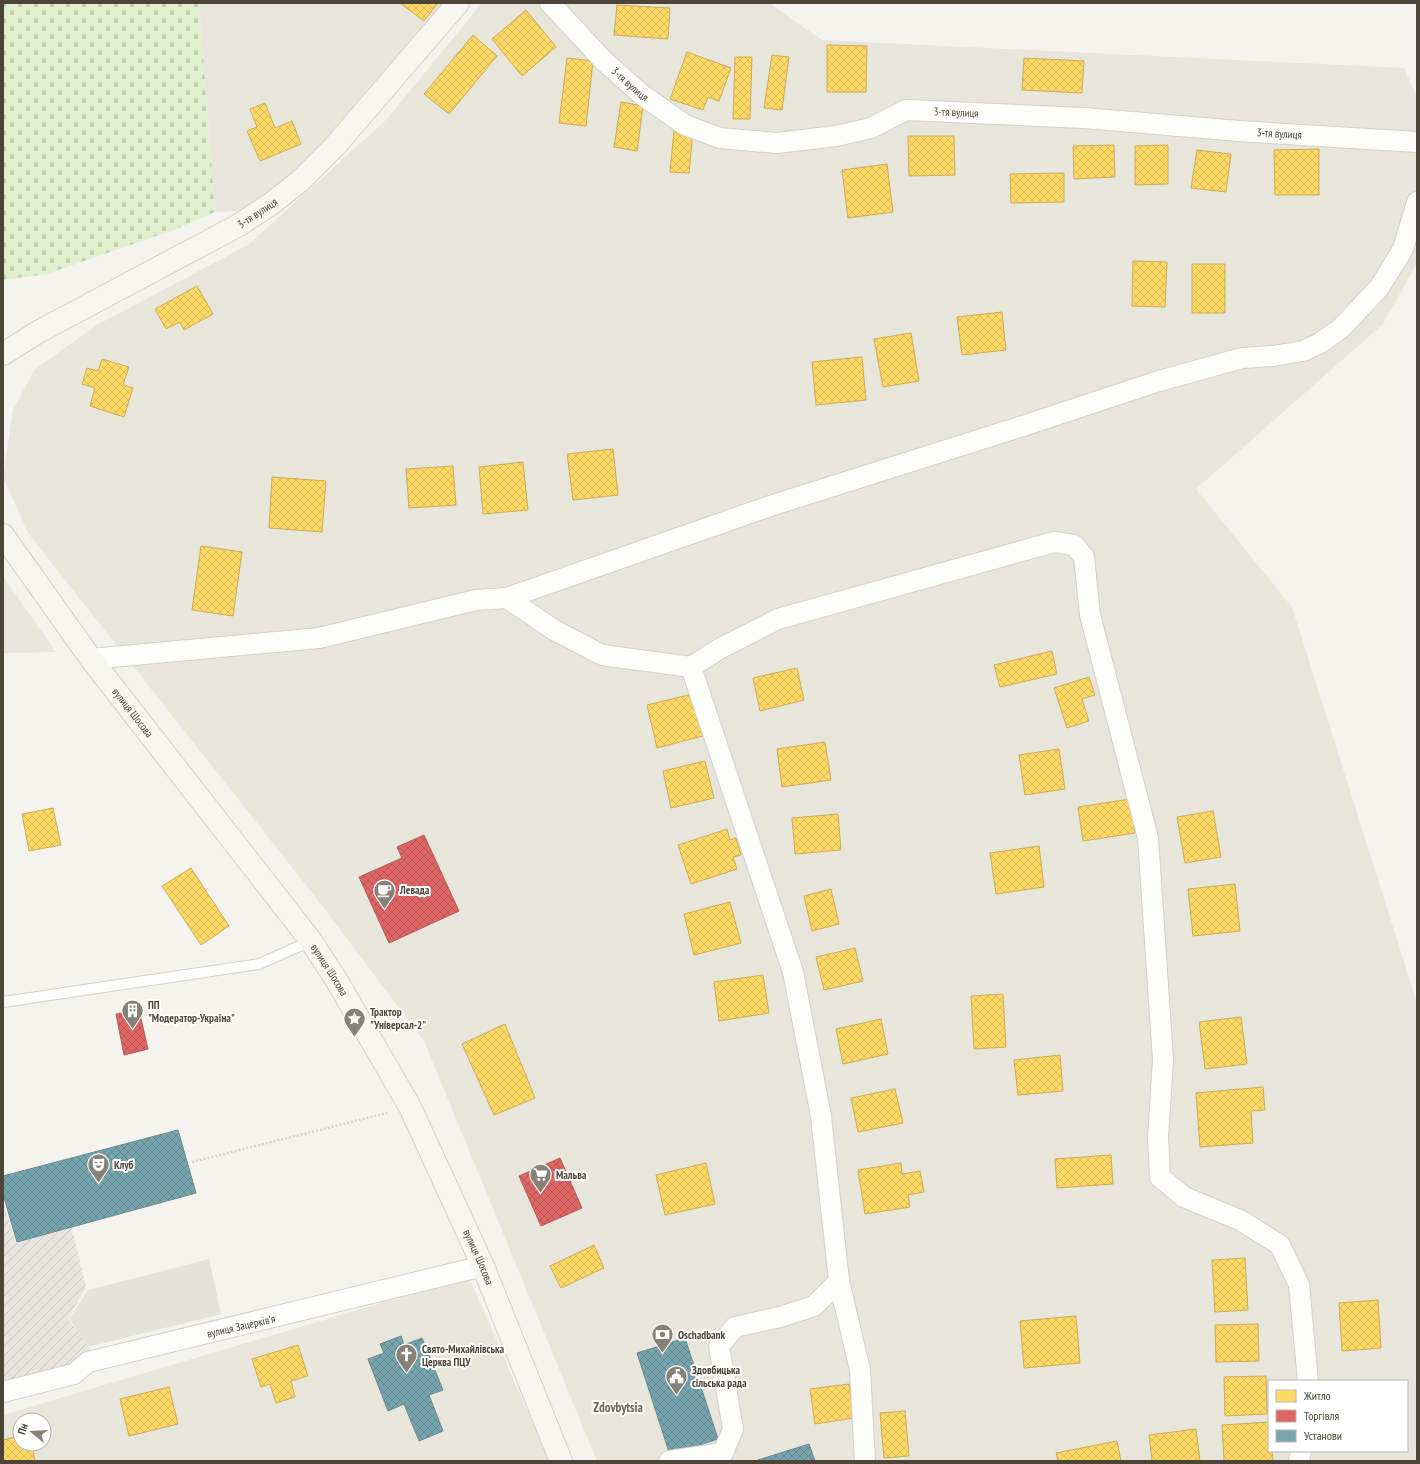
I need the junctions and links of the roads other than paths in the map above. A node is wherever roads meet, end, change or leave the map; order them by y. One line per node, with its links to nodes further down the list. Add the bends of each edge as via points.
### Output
1 (458, 3): 5 (main road, 3-тя вулиця, via 335,146 300,181 271,204 239,225)
2 (550, 3): 3 (street, 3-тя вулиця, via 604,61 641,94 686,125 720,138 777,143 836,136 871,128 906,110 1084,118)
3 (1417, 142)
4 (1417, 202): 7 (street, via 1403,249 1379,288 1340,329 1303,351 1242,358 1159,380 770,506)
5 (5, 347)
6 (3, 535): 8 (main road, вулиця Шосова)
7 (507, 598): 8 (street, via 476,600 319,638); 9 (street, via 554,630 602,655)
8 (92, 660): 10 (main road, вулиця Шосова)
9 (691, 667): 13 (street, via 793,972 821,1116); 14 (street, via 719,649 778,619 1054,542 1074,545 1084,558 1090,615 1148,838 1163,1060 1158,1137 1160,1177 1184,1197 1240,1220 1280,1245 1299,1285)
10 (311, 941): 11 (lane, via 259,964); 12 (main road, вулиця Шосова, via 410,1107)
11 (3, 1002)
12 (483, 1266): 15 (street, вулиця Зацерківʼя, via 88,1362 74,1374); 16 (main road, вулиця Шосова)
13 (839, 1282): 17 (street, via 814,1306 735,1327 719,1346 733,1429 723,1453); 18 (street, via 860,1370)
14 (1308, 1380)
15 (3, 1392)
16 (561, 1461)
17 (669, 1461)
18 (864, 1461)

